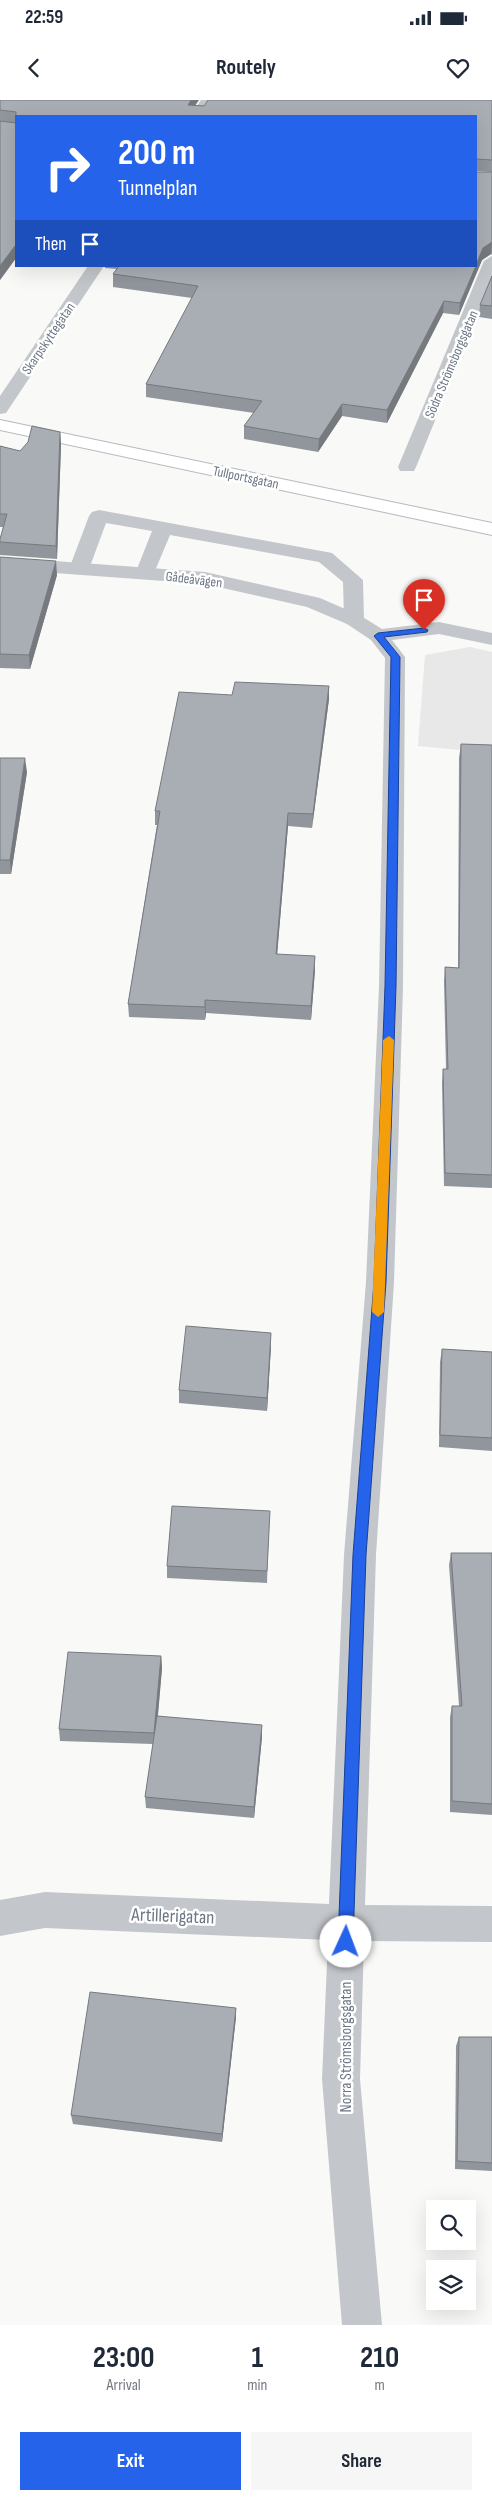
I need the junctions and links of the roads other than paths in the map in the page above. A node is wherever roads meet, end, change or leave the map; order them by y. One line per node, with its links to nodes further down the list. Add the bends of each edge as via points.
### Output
1 (208, 100): 2 (street)
2 (198, 115)
3 (492, 261): 7 (street, Södra Strömsborgsgatan)
4 (95, 267): 5 (street, Skarpskyttegatan)
5 (0, 409)
6 (0, 425): 9 (main road, Tullportsgatan)
7 (407, 467)
8 (163, 527): 11 (street, via 99,516); 12 (street); 13 (street, via 325,557 353,580)
9 (492, 529)
10 (0, 563): 11 (street, Gådeåvägen)
11 (79, 569): 12 (street, Gådeåvägen)
12 (145, 574): 13 (street, Gådeåvägen, via 205,578 313,602)
13 (366, 628): 14 (street, via 439,628); 16 (street, Norra Strömsborgsgatan, via 395,657 390,986 380,1282 360,1555)
14 (492, 639)
15 (0, 1918): 16 (street, Artillerigatan, via 45,1910)
16 (346, 1923): 17 (street, Artillerigatan); 18 (street, Norra Strömsborgsgatan, via 341,2079)
17 (492, 1924)
18 (362, 2325)

